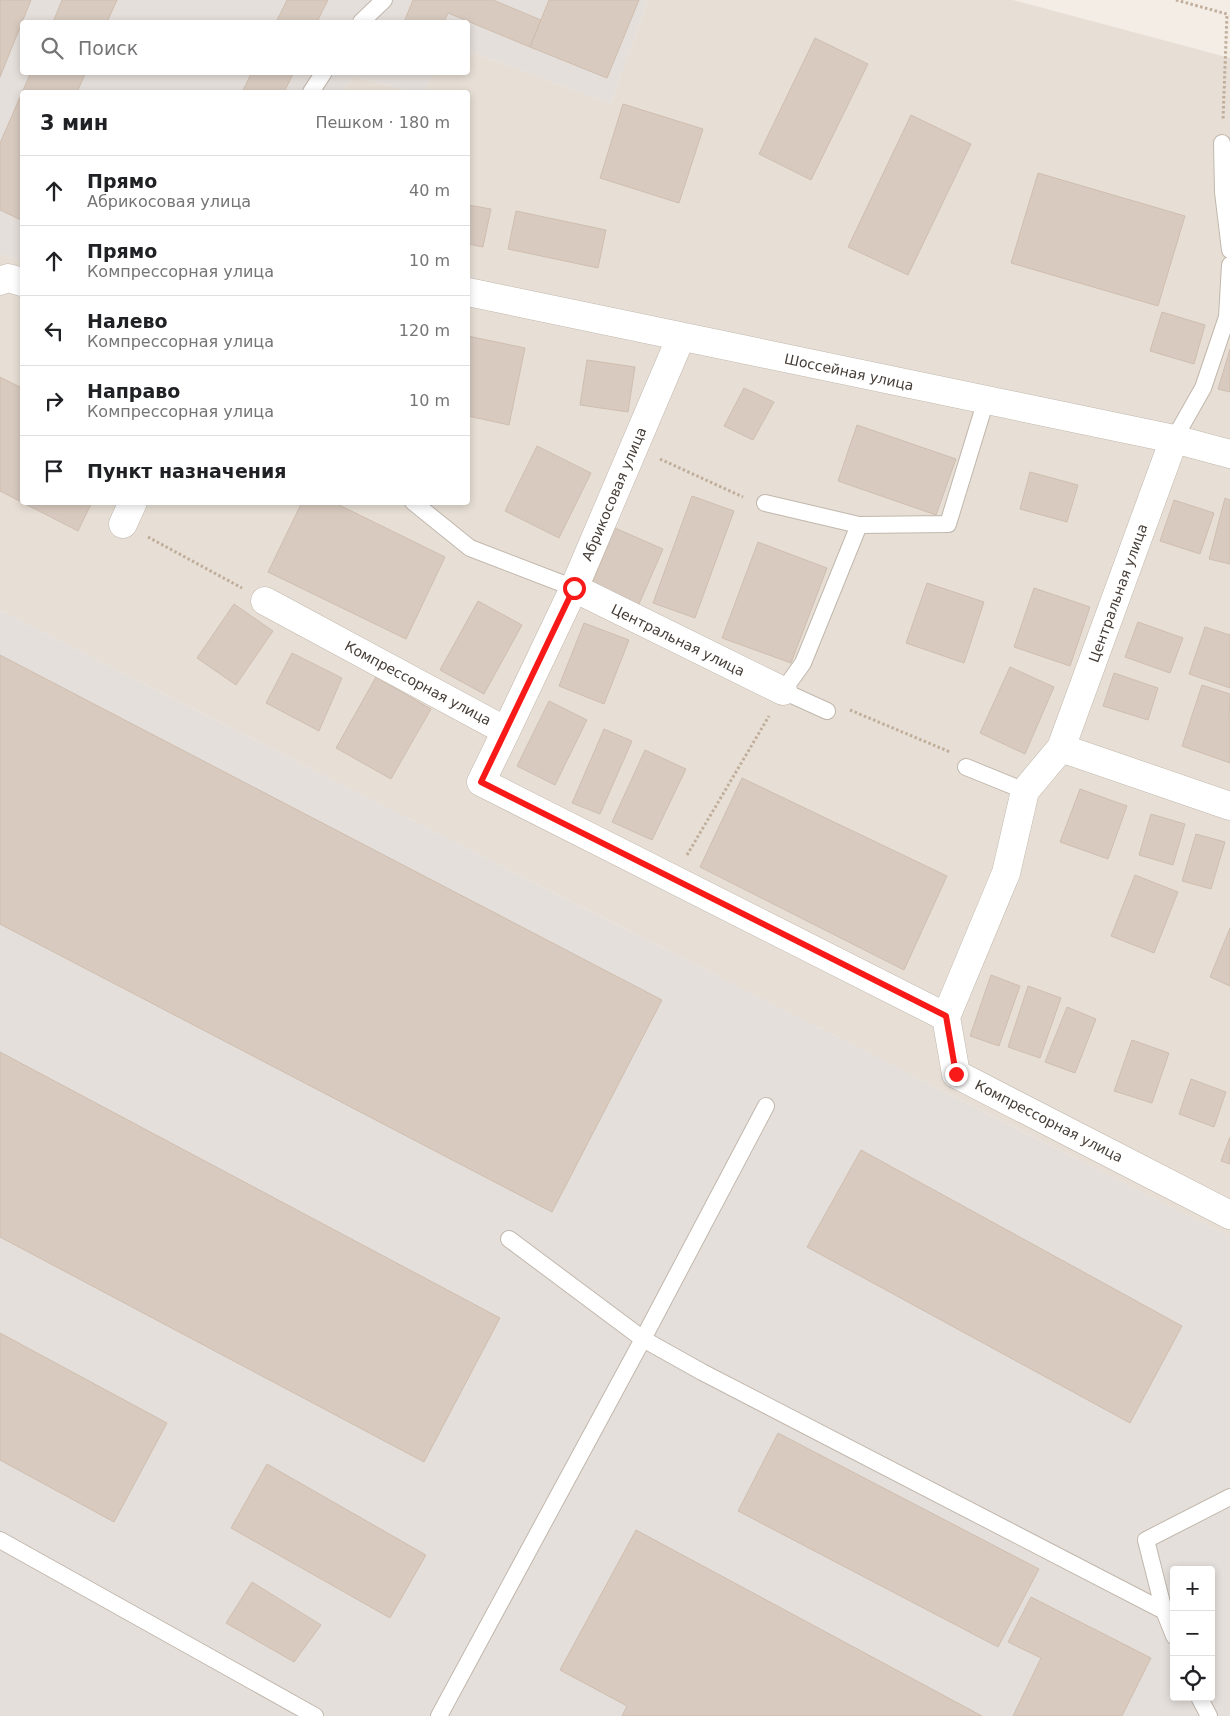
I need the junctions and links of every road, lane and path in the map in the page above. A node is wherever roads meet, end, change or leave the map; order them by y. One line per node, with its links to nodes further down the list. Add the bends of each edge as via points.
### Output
1 (384, 0): 4 (lane)
2 (1176, 0): 3 (path)
3 (1229, 15): 7 (path)
4 (364, 20)
5 (322, 75): 6 (lane)
6 (312, 90)
7 (1222, 143): 8 (lane, via 1223,192)
8 (1230, 250)
9 (1230, 266): 15 (lane, via 1227,317 1203,388)
10 (0, 281): 11 (street, via 8,278)
11 (20, 281)
12 (470, 292): 13 (street, Шоссейная улица)
13 (681, 337): 14 (street, Шоссейная улица); 16 (street, Абрикосовая улица)
14 (986, 400): 15 (street, Шоссейная улица); 21 (lane, via 948,524)
15 (1174, 439): 17 (street, Шоссейная улица); 27 (street, Центральная улица)
16 (634, 447): 18 (path, via 736,495); 22 (street, Абрикосовая улица)
17 (1230, 454)
18 (765, 504): 21 (lane)
19 (417, 505): 22 (lane, via 470,548)
20 (128, 513): 23 (path)
21 (859, 525): 24 (lane, via 803,663)
22 (574, 588): 24 (street, Центральная улица); 26 (street, Абрикосовая улица)
23 (265, 601): 26 (street, Компрессорная улица)
24 (783, 692): 25 (lane); 31 (path)
25 (827, 712): 28 (path, via 848,709 955,754)
26 (506, 731): 31 (street, Компрессорная улица, via 481,782)
27 (1061, 748): 29 (street, Центральная улица); 30 (street)
28 (966, 767): 29 (lane)
29 (1025, 791): 32 (street, Центральная улица, via 1006,873)
30 (1230, 806)
31 (673, 879): 32 (street, Компрессорная улица)
32 (946, 1016): 34 (street, Компрессорная улица, via 956,1074)
33 (766, 1106): 36 (lane)
34 (1230, 1215)
35 (509, 1239): 36 (lane)
36 (643, 1340): 39 (lane); 43 (lane)
37 (1230, 1497): 39 (lane, via 1146,1540)
38 (0, 1540): 42 (lane)
39 (1164, 1611): 40 (lane)
40 (1170, 1626)
41 (1201, 1701): 44 (lane)
42 (316, 1716)
43 (439, 1716)
44 (1209, 1716)

